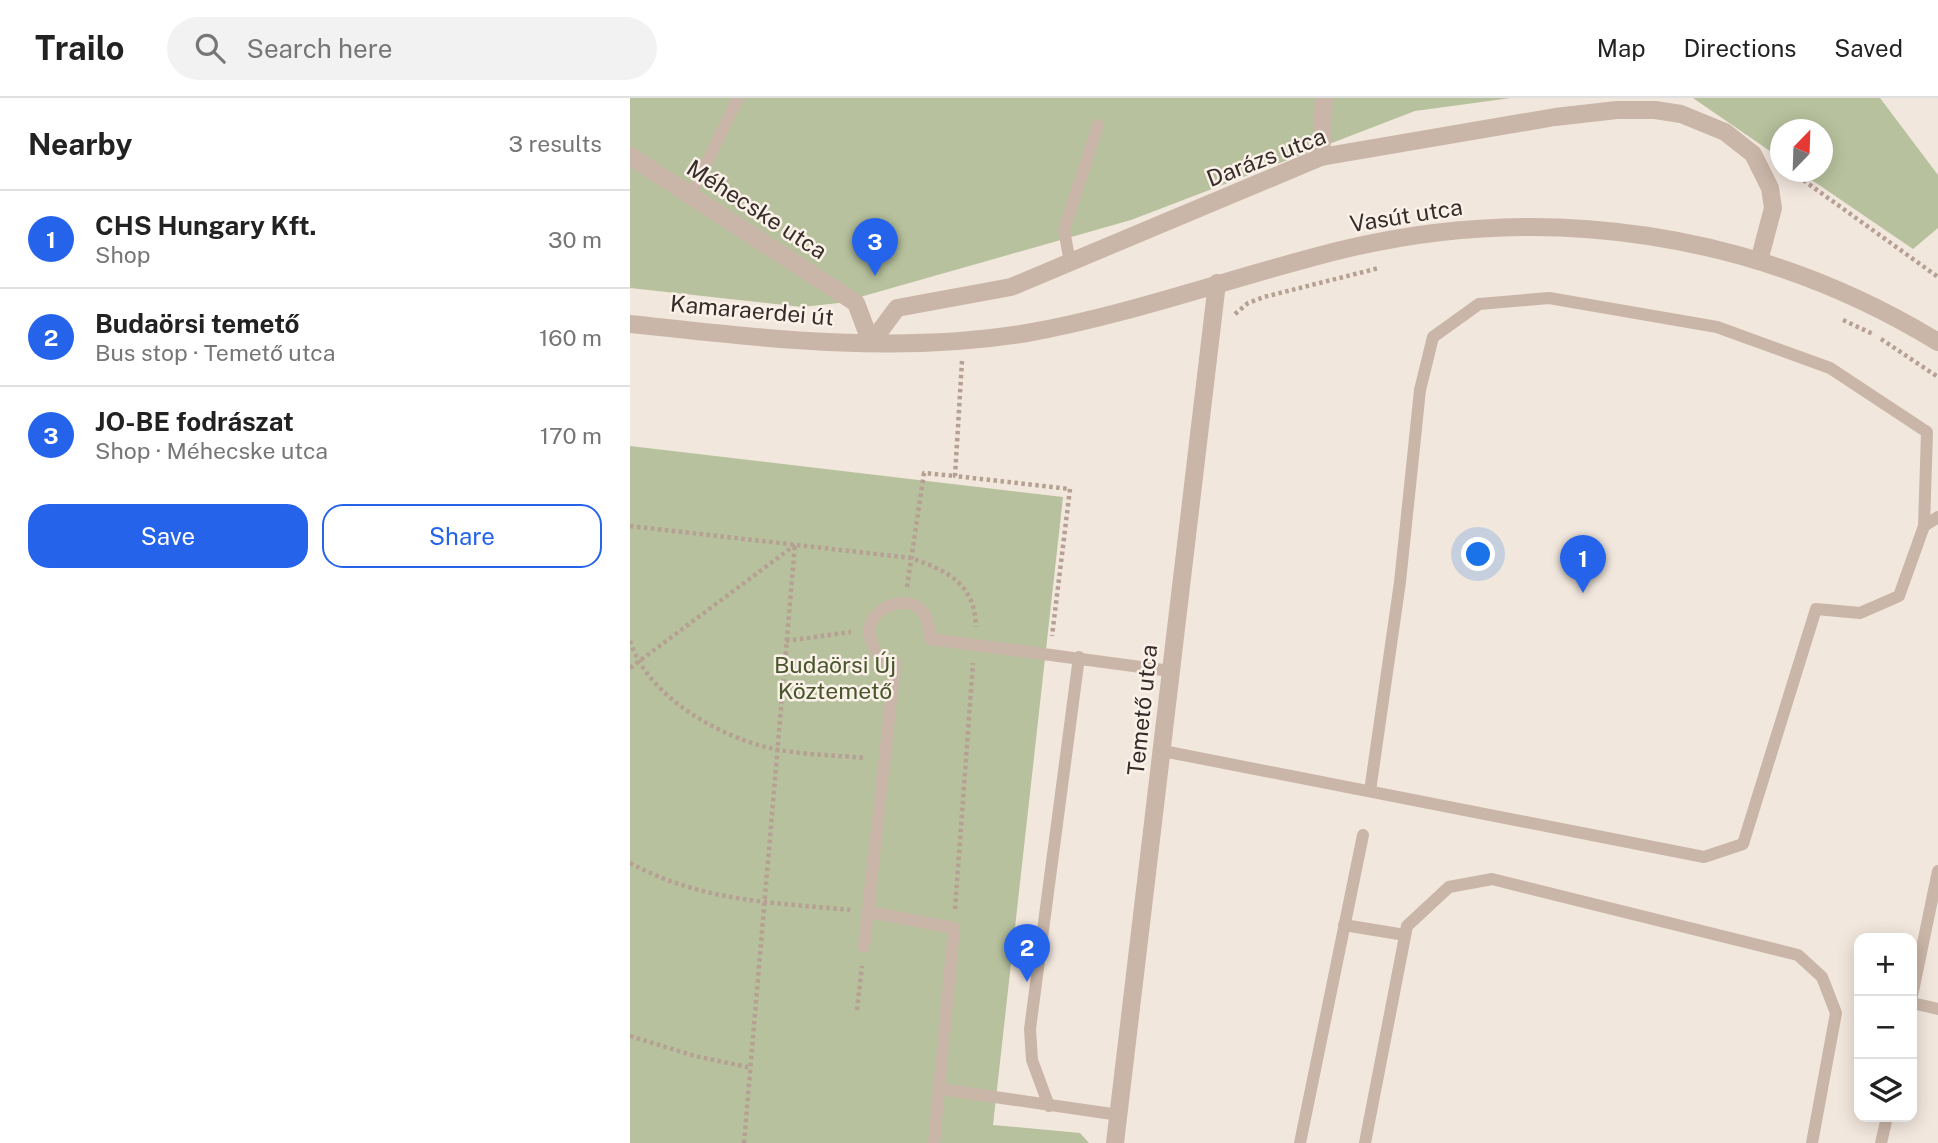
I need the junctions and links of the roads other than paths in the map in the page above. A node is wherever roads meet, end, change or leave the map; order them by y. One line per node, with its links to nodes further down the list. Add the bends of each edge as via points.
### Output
1 (738, 98): 6 (lane)
2 (1324, 98): 5 (street)
3 (1098, 125): 8 (lane, via 1063,230)
4 (630, 156): 6 (street, Méhecske utca)
5 (1321, 157): 7 (street, Darázs utca, via 1555,117 1617,110 1681,114 1741,143 1763,170 1773,208); 8 (street, Darázs utca)
6 (691, 195): 11 (street, Méhecske utca, via 856,303)
7 (1759, 261): 9 (street, Vasút utca, via 1621,230 1569,226 1454,229 1341,250); 12 (street, Vasút utca, via 1868,302)
8 (1070, 262): 11 (street, Darázs utca, via 1011,287 897,308)
9 (1217, 283): 11 (street, Vasút utca, via 1026,333); 18 (street, Temető utca)
10 (630, 324): 11 (street, Kamaraerdei út, via 788,341)
11 (871, 342)
12 (1938, 342)
13 (1927, 432): 14 (lane); 16 (lane); 20 (lane, via 1830,368 1717,327 1549,298 1479,304 1433,338 1420,390 1400,582)
14 (1938, 441)
15 (1938, 517): 16 (lane)
16 (1924, 526): 20 (lane, via 1899,596 1860,613 1816,609 1743,844 1704,857)
17 (1079, 657): 18 (lane); 23 (lane, via 930,639 926,616 917,607 895,603 878,611 869,629 878,656 895,664); 31 (lane, via 1031,1029 1032,1060)
18 (1171, 671): 19 (street, Temető utca)
19 (1163, 751): 20 (lane); 32 (street, Temető utca)
20 (1370, 791)
21 (1363, 835): 24 (lane)
22 (1937, 878): 27 (lane)
23 (869, 912): 26 (lane); 30 (lane, via 954,928)
24 (1344, 925): 25 (lane); 36 (lane)
25 (1405, 936): 37 (lane); 38 (lane, via 1407,926 1450,887 1492,879 1798,955 1822,977 1836,1013)
26 (864, 947)
27 (1917, 972)
28 (1917, 1004): 29 (lane)
29 (1938, 1009)
30 (940, 1089): 31 (lane); 34 (lane)
31 (1049, 1106): 32 (lane)
32 (1119, 1115): 35 (street, Temető utca)
33 (1886, 1122): 39 (lane)
34 (934, 1143)
35 (1115, 1143)
36 (1300, 1143)
37 (1365, 1143)
38 (1812, 1143)
39 (1881, 1143)

